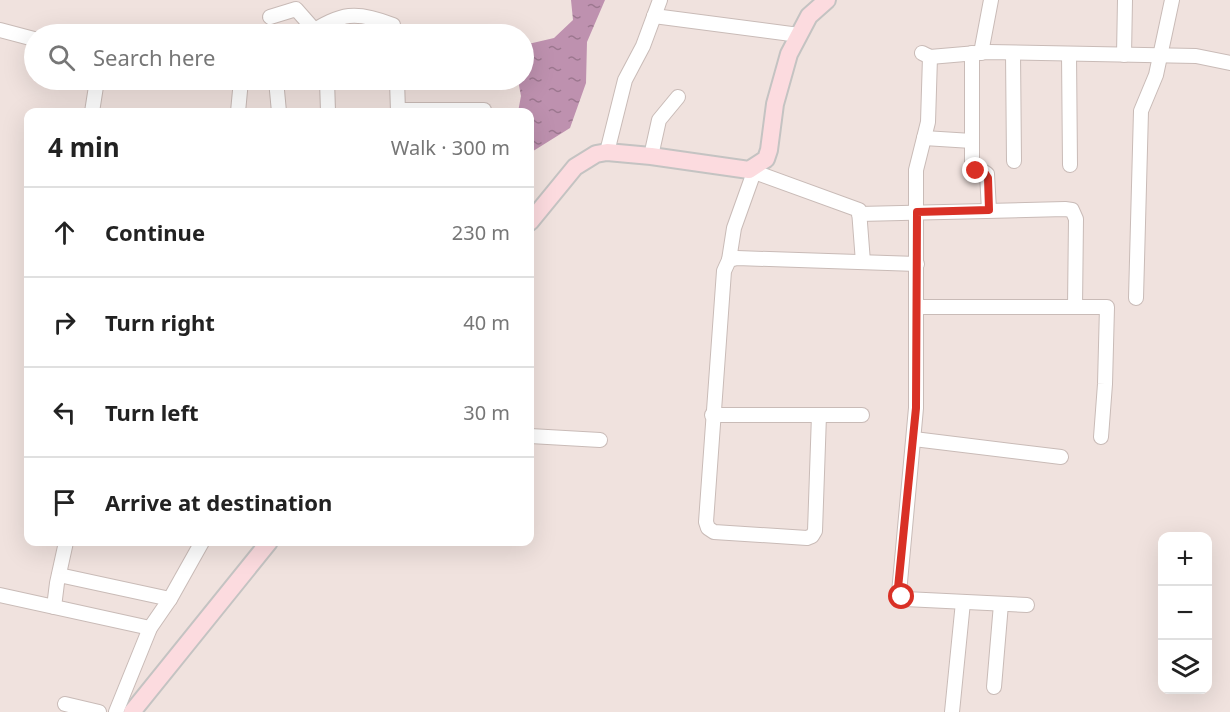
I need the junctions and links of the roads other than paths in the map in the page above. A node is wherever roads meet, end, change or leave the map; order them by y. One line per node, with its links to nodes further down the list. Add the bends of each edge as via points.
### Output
1 (660, 0): 8 (street)
2 (827, 0): 14 (main road, via 809,16)
3 (991, 0): 17 (street)
4 (1125, 0): 20 (street)
5 (1172, 0): 21 (street)
6 (296, 4): 9 (street); 10 (street)
7 (356, 7): 11 (street); 12 (street)
8 (654, 16): 14 (street); 36 (street, via 625,80)
9 (270, 17)
10 (308, 24)
11 (325, 24)
12 (391, 24)
13 (0, 30): 15 (street)
14 (799, 35): 40 (main road, via 789,54 775,104 766,159)
15 (24, 36)
16 (1230, 47): 22 (street)
17 (977, 53): 18 (street); 34 (street, via 926,55 928,122); 35 (street)
18 (1013, 53): 19 (street); 38 (street)
19 (1069, 54): 20 (street); 39 (street)
20 (1124, 55): 21 (street)
21 (1161, 56): 22 (street, via 1196,56); 48 (street, via 1141,111)
22 (1228, 63)
23 (95, 90): 29 (street)
24 (240, 90): 30 (street)
25 (277, 90): 31 (street)
26 (327, 90): 32 (street)
27 (397, 90): 33 (street)
28 (678, 97): 37 (street, via 659,120)
29 (93, 108)
30 (238, 108)
31 (279, 108)
32 (328, 108)
33 (398, 108)
34 (924, 138): 35 (street); 42 (street, via 916,170)
35 (972, 141): 41 (street, via 973,168 988,178)
36 (607, 152): 37 (main road); 44 (main road, via 575,167)
37 (651, 156): 40 (main road)
38 (1014, 161)
39 (1070, 165)
40 (752, 171): 43 (street, via 859,210); 45 (street, via 734,228)
41 (989, 210): 42 (street); 50 (street, via 1065,209 1075,213)
42 (917, 212): 43 (street); 47 (street)
43 (859, 214): 46 (street)
44 (534, 217)
45 (729, 260): 46 (street); 51 (street, via 724,271)
46 (863, 261): 47 (street)
47 (917, 264): 49 (street)
48 (1136, 298)
49 (917, 307): 50 (street); 57 (street)
50 (1075, 307): 55 (street, via 1107,307)
51 (712, 415): 52 (street); 52 (street, via 708,528 714,532 807,538 815,531)
52 (819, 415): 53 (street)
53 (862, 415)
54 (534, 435): 56 (street)
55 (1101, 437)
56 (600, 440)
57 (914, 440): 58 (street); 65 (street, via 899,593 904,599)
58 (1061, 457)
59 (65, 546): 62 (street)
60 (200, 546): 64 (street)
61 (266, 546): 74 (main road)
62 (59, 575): 64 (street); 68 (street)
63 (0, 595): 68 (street)
64 (170, 599): 69 (street)
65 (963, 602): 66 (street); 75 (street)
66 (1001, 604): 67 (street); 70 (street)
67 (1027, 605)
68 (54, 607): 69 (street)
69 (150, 628): 73 (street)
70 (994, 687)
71 (64, 704): 72 (street)
72 (99, 712)
73 (116, 712)
74 (132, 712)
75 (952, 712)

